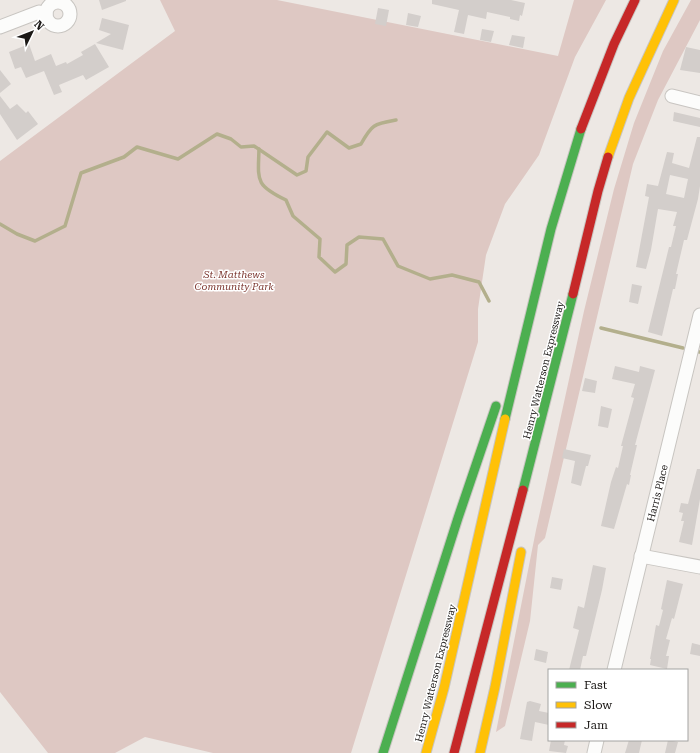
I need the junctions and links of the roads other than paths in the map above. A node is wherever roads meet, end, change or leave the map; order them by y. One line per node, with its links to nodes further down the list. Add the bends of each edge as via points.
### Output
1 (635, 0): 7 (highway, Henry Watterson Expressway, via 613,44 579,130)
2 (674, 0): 9 (highway, Henry Watterson Expressway, via 642,66 617,128 598,191)
3 (46, 14): 4 (street, via 39,12)
4 (0, 26)
5 (672, 96): 6 (street)
6 (700, 103)
7 (536, 289): 10 (highway); 19 (highway, Henry Watterson Expressway, via 444,688)
8 (700, 315): 14 (street, Harris Place)
9 (567, 320): 12 (highway); 20 (highway, Henry Watterson Expressway)
10 (504, 384)
11 (498, 399): 18 (highway)
12 (535, 482)
13 (523, 544): 21 (highway)
14 (641, 556): 15 (street); 16 (street, Harris Place)
15 (700, 567)
16 (614, 669)
17 (597, 741): 22 (street)
18 (383, 753)
19 (426, 753)
20 (454, 753)
21 (480, 753)
22 (594, 753)

